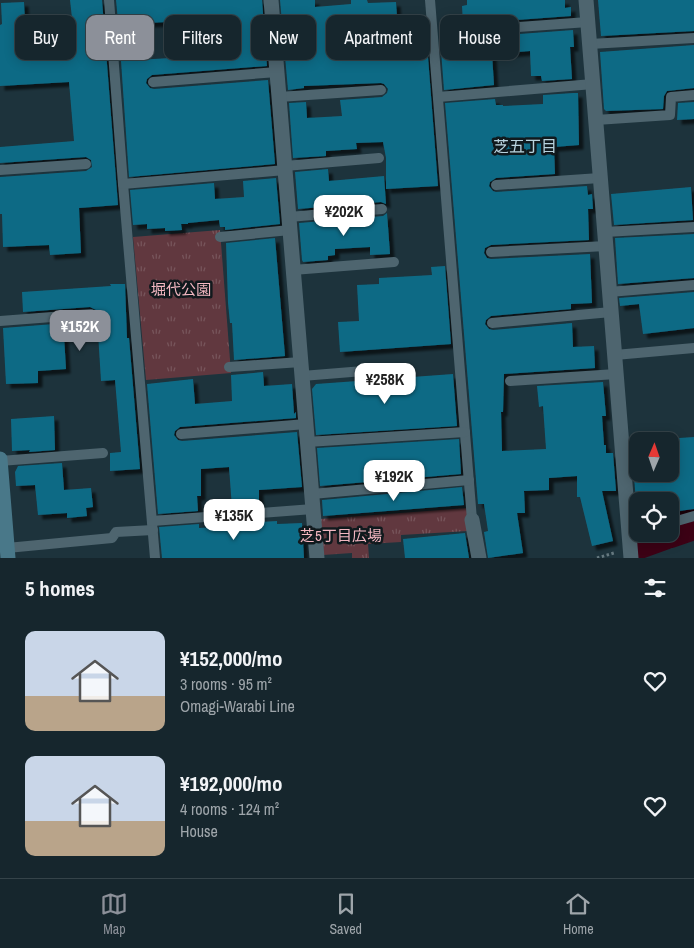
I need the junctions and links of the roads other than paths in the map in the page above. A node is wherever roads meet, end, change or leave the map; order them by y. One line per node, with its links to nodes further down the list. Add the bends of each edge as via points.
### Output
1 (109, 0): 22 (lane)
2 (271, 0): 9 (street)
3 (430, 0): 15 (lane)
4 (586, 0): 5 (street)
5 (588, 22): 6 (lane); 8 (street)
6 (519, 27)
7 (694, 38): 8 (lane)
8 (590, 44): 11 (street)
9 (277, 72): 10 (lane); 14 (street)
10 (153, 82)
11 (593, 84): 15 (lane); 16 (street)
12 (381, 90): 14 (lane)
13 (694, 95): 16 (lane, via 671,97 670,115)
14 (279, 97): 19 (street)
15 (438, 97): 46 (lane)
16 (596, 120): 21 (street)
17 (379, 158): 19 (lane)
18 (86, 164): 20 (lane)
19 (285, 168): 22 (lane); 25 (street)
20 (0, 170)
21 (600, 178): 23 (lane); 28 (street)
22 (123, 184): 57 (lane)
23 (496, 184)
24 (382, 209): 25 (lane)
25 (289, 223): 27 (lane); 31 (street)
26 (694, 227): 28 (lane)
27 (220, 237)
28 (605, 239): 29 (lane); 33 (street)
29 (491, 252)
30 (394, 262): 31 (lane)
31 (293, 270): 41 (street)
32 (694, 285): 33 (lane)
33 (609, 292): 34 (street)
34 (611, 312): 37 (lane); 39 (street)
35 (91, 314): 36 (lane)
36 (0, 321)
37 (492, 323)
38 (694, 348): 39 (lane)
39 (614, 355): 43 (street)
40 (229, 367): 41 (lane)
41 (301, 369): 42 (lane); 45 (street)
42 (376, 370)
43 (616, 374): 44 (lane); 52 (street)
44 (510, 381)
45 (306, 424): 47 (lane); 48 (street)
46 (465, 432): 48 (lane); 51 (lane)
47 (181, 434)
48 (307, 442): 53 (street)
49 (103, 453): 50 (lane)
50 (0, 460): 59 (main road)
51 (469, 480): 53 (lane); 55 (lane)
52 (629, 492)
53 (312, 501): 57 (lane); 62 (street)
54 (694, 516): 56 (lane)
55 (472, 520): 63 (street)
56 (679, 520)
57 (152, 526): 59 (lane, via 116,532 112,538); 61 (lane)
58 (631, 542): 60 (street)
59 (8, 553)
60 (625, 555)
61 (156, 558)
62 (317, 558)
63 (478, 558)

